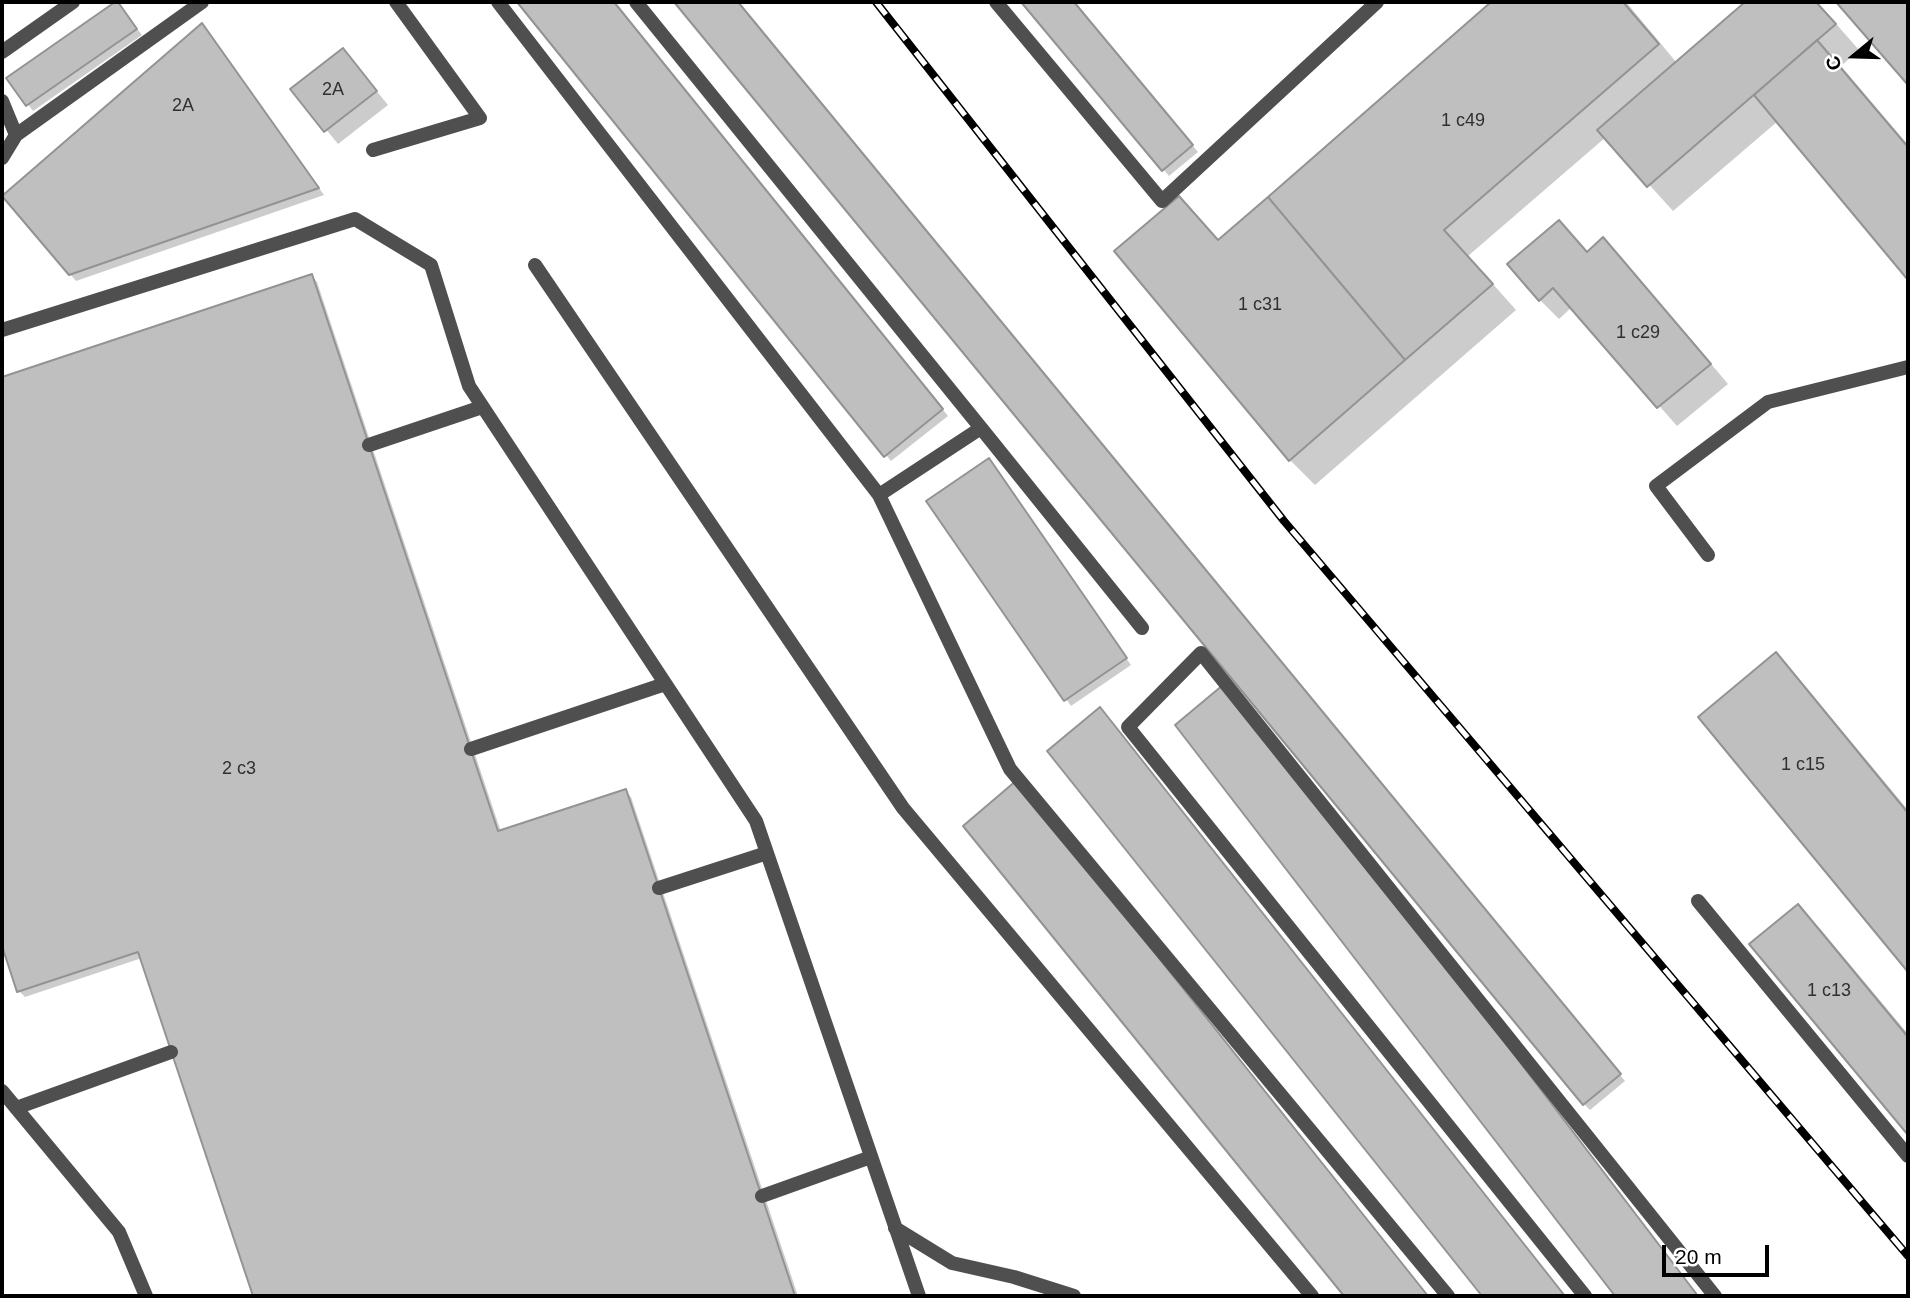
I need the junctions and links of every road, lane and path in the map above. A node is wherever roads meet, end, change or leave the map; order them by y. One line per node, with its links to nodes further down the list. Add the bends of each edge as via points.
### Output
1 (73, 2): 8 (lane)
2 (202, 2): 10 (lane)
3 (396, 2): 11 (lane, via 480,118)
4 (498, 2): 19 (lane)
5 (636, 2): 17 (lane)
6 (996, 2): 7 (lane, via 1162,201)
7 (1377, 2)
8 (2, 52)
9 (2, 101): 10 (lane)
10 (16, 135): 12 (lane)
11 (373, 150)
12 (2, 158)
13 (535, 265): 37 (lane, via 903,808)
14 (2, 330): 16 (lane, via 355,219 431,265 469,386)
15 (1908, 367): 20 (lane, via 1768,402 1656,486)
16 (482, 407): 18 (lane); 22 (lane)
17 (981, 428): 19 (lane); 21 (lane)
18 (369, 445)
19 (879, 495): 38 (lane, via 1010,769)
20 (1708, 555)
21 (1142, 628)
22 (665, 684): 23 (lane); 24 (lane, via 756,821)
23 (471, 749)
24 (767, 853): 25 (lane); 31 (lane)
25 (659, 888)
26 (1698, 901): 30 (lane)
27 (171, 1052): 29 (lane)
28 (2, 1091): 29 (lane)
29 (16, 1108): 34 (lane, via 119,1231)
30 (1908, 1156)
31 (871, 1157): 32 (lane); 33 (lane)
32 (762, 1196)
33 (895, 1228): 35 (lane); 36 (lane, via 952,1264)
34 (146, 1296)
35 (919, 1296)
36 (1074, 1296)
37 (1312, 1296)
38 (1448, 1296)
39 (1585, 1296): 40 (lane, via 1128,727 1201,653)
40 (1715, 1296)

